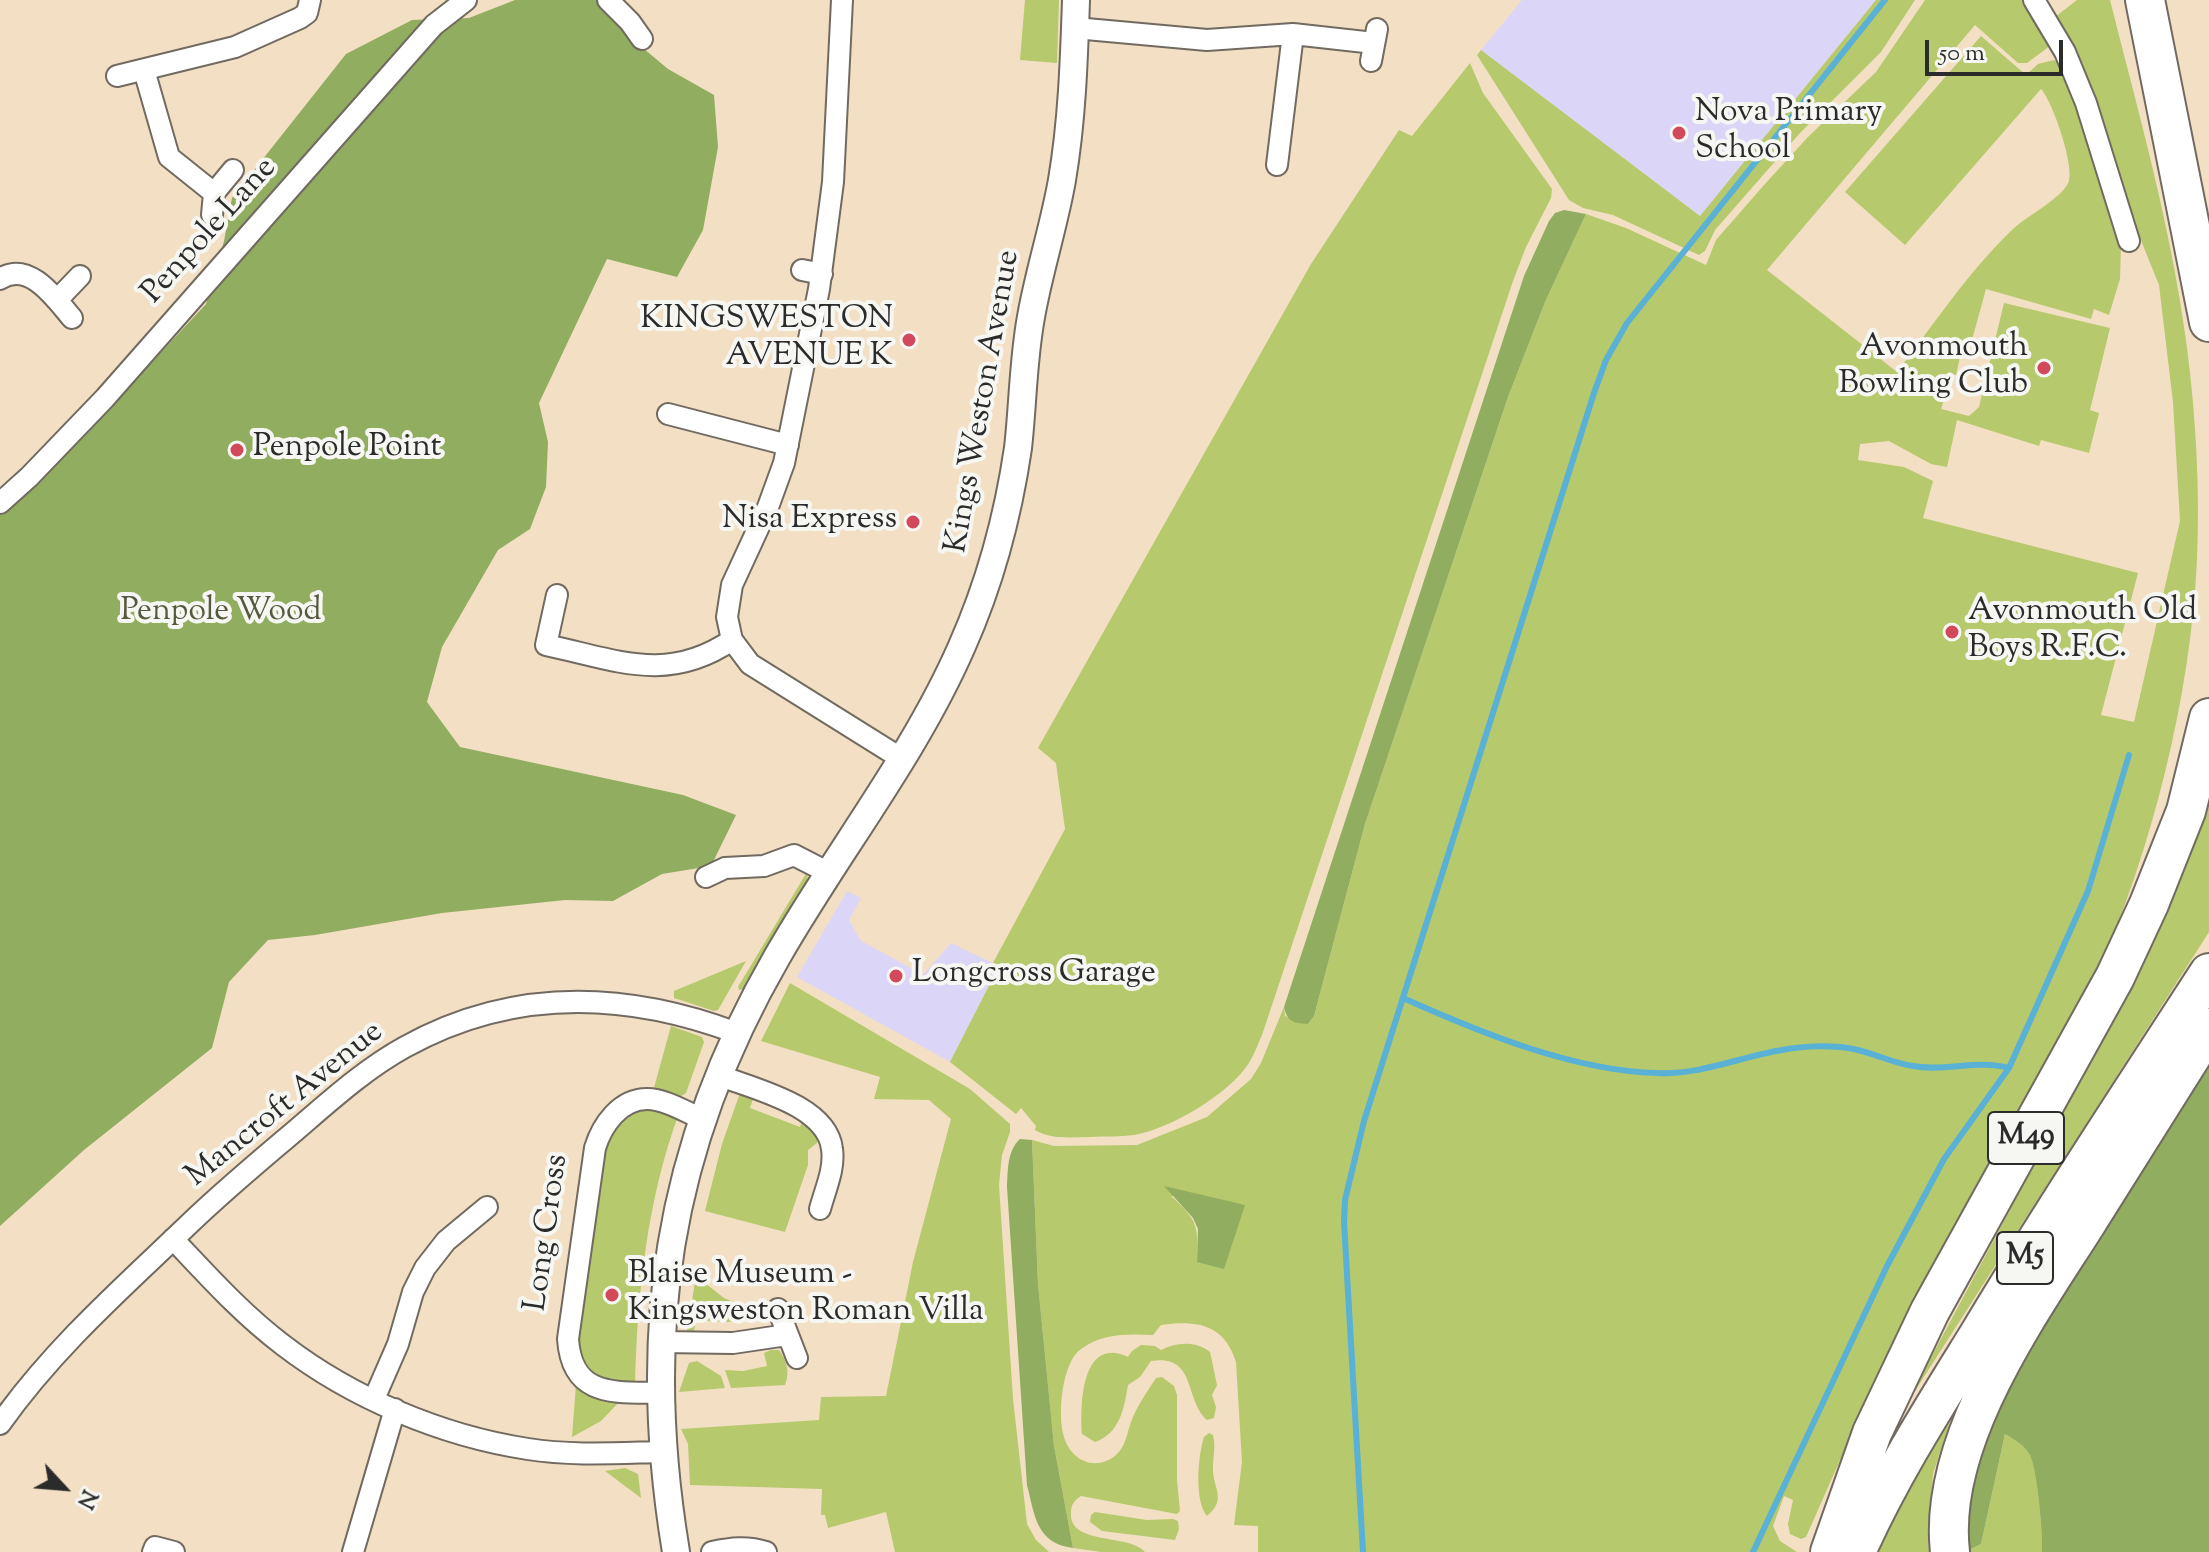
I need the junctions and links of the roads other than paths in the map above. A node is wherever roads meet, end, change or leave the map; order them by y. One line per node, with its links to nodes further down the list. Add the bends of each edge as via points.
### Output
1 (310, 0): 13 (street, via 300,18 235,47)
2 (466, 0): 28 (street, Penpole Lane, via 434,25 105,398)
3 (608, 0): 11 (street)
4 (842, 0): 27 (street, via 836,145)
5 (1076, 0): 9 (street, Kings Weston Avenue)
6 (2034, 0): 20 (street, via 2065,52 2086,103)
7 (2145, 0): 25 (highway)
8 (2157, 0): 17 (highway)
9 (1075, 28): 10 (street, via 1207,40); 32 (street, Kings Weston Avenue, via 1073,101 1062,181 1031,316 1005,518 963,645)
10 (1293, 34): 12 (street); 15 (street)
11 (642, 39)
12 (1374, 44)
13 (144, 70): 14 (street); 18 (street, via 169,157)
14 (117, 76)
15 (1277, 165)
16 (233, 170): 18 (street)
17 (2209, 179)
18 (214, 193): 19 (street)
19 (212, 215)
20 (2129, 241)
21 (80, 276): 23 (street)
22 (0, 279): 23 (street, via 21,273)
23 (57, 300): 24 (street)
24 (72, 318)
25 (2209, 322)
26 (668, 414): 27 (street)
27 (788, 445): 30 (street, via 768,507 729,595)
28 (0, 503)
29 (557, 595): 30 (street, via 546,645 663,667 696,660)
30 (732, 640): 32 (street, via 757,670)
31 (2209, 718): 58 (highway, M49, via 2186,811 2149,904 2115,977 1930,1311 1872,1433)
32 (902, 759): 33 (street, Kings Weston Avenue)
33 (829, 873): 34 (street, via 794,855 764,866 725,868); 37 (street)
34 (706, 877)
35 (2209, 973): 59 (highway, M5, via 1910,1447)
36 (2209, 1028): 60 (highway, M5, via 1987,1389 1957,1472 1949,1514)
37 (737, 1033): 38 (street); 42 (street, Mancroft Avenue, via 674,1011 598,1000 528,1006 453,1024 403,1048 344,1090)
38 (718, 1075): 39 (street); 41 (street, via 818,1119 832,1148)
39 (702, 1119): 45 (street, via 677,1209); 47 (street, Long Cross, via 666,1104 639,1101 611,1117 595,1148 569,1357 583,1381 596,1388)
40 (487, 1207): 48 (street, via 446,1241 425,1268)
41 (820, 1209)
42 (173, 1239): 48 (street, via 284,1346); 50 (street, Mancroft Avenue, via 76,1330)
43 (778, 1309): 44 (street)
44 (787, 1335): 45 (street, via 733,1343); 46 (street)
45 (661, 1342): 47 (street)
46 (797, 1358)
47 (659, 1393): 51 (street)
48 (374, 1399): 49 (street)
49 (395, 1409): 51 (street, via 474,1438 530,1449); 54 (street)
50 (0, 1424)
51 (662, 1452): 55 (street)
52 (153, 1552): 53 (street, via 155,1547)
53 (174, 1552)
54 (353, 1552)
55 (676, 1552)
56 (712, 1552): 57 (street, via 735,1547)
57 (766, 1552)
58 (1830, 1552)
59 (1856, 1552)
60 (1950, 1552)

